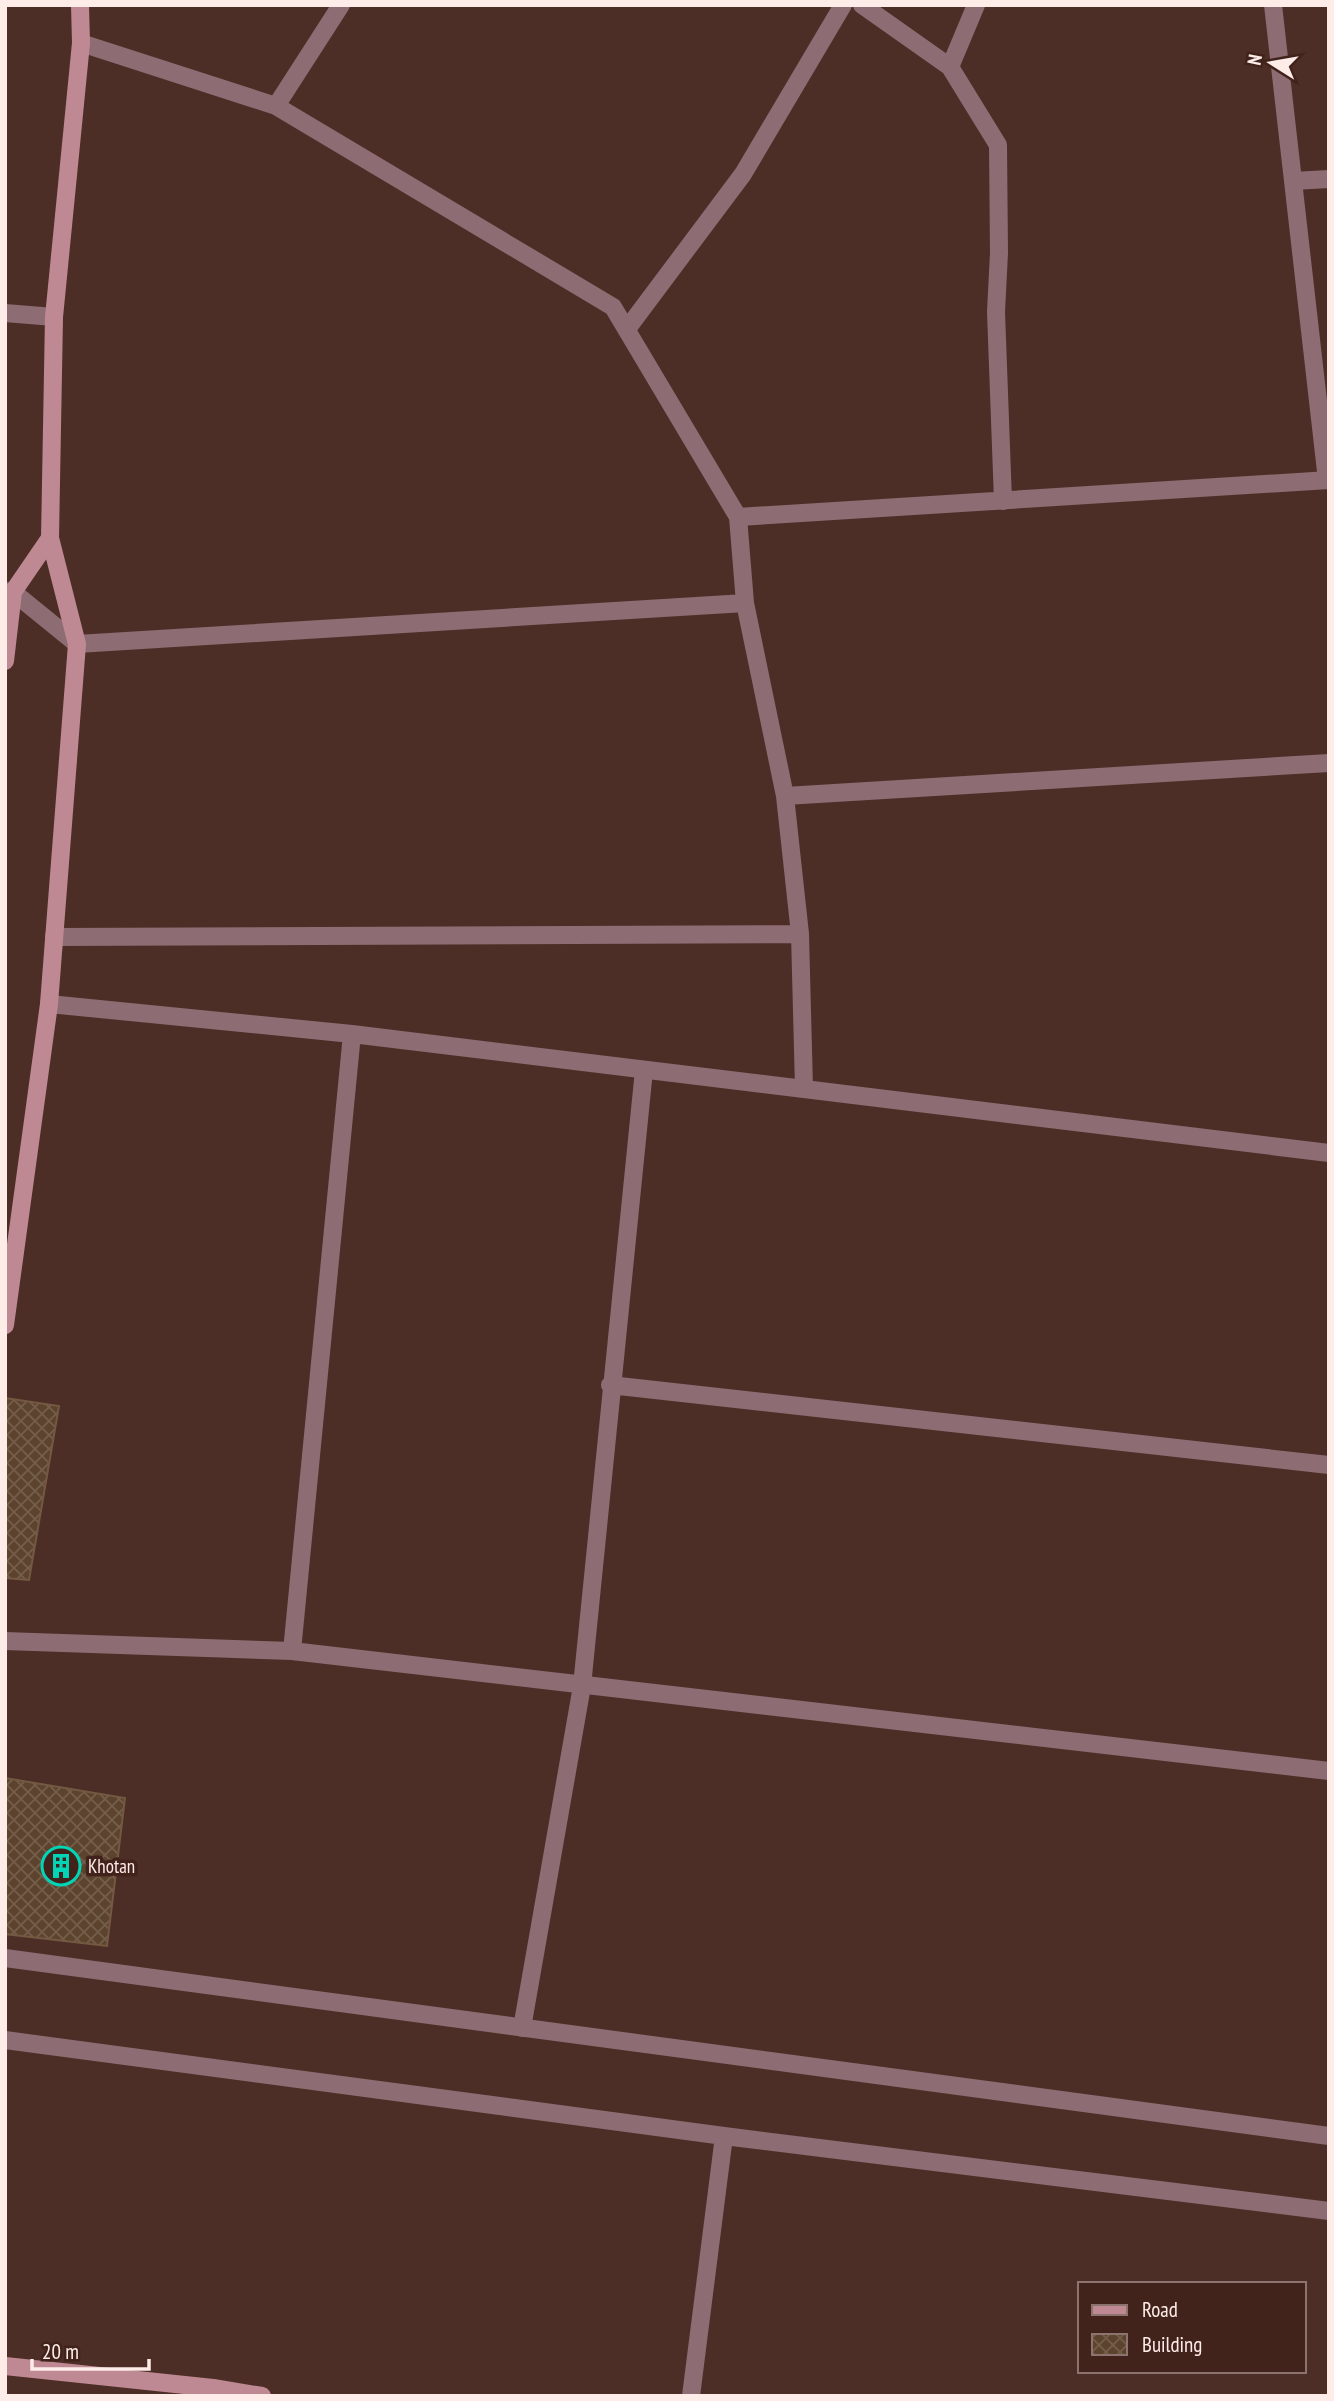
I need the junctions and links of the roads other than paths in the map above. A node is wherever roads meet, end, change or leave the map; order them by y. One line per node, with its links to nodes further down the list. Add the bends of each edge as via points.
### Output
1 (80, 5): 7 (main road)
2 (341, 5): 9 (street)
3 (843, 5): 14 (street, via 743,174)
4 (862, 5): 8 (street)
5 (976, 5): 8 (street)
6 (1273, 5): 11 (street)
7 (81, 43): 9 (street); 13 (main road)
8 (950, 67): 16 (street, via 998,145 996,312)
9 (276, 106): 14 (street, via 613,307)
10 (1329, 179): 11 (street)
11 (1293, 181): 15 (street)
12 (5, 313): 13 (street)
13 (54, 317): 18 (main road)
14 (627, 329): 17 (street)
15 (1328, 480): 16 (street)
16 (1003, 501): 17 (street)
17 (738, 517): 20 (street)
18 (50, 538): 19 (main road); 21 (main road)
19 (9, 591): 21 (street); 22 (main road)
20 (745, 603): 21 (street); 24 (street)
21 (77, 644): 26 (main road)
22 (5, 661)
23 (1329, 763): 24 (street)
24 (785, 796): 25 (street)
25 (800, 934): 26 (street); 30 (street)
26 (54, 937): 27 (main road)
27 (49, 1004): 28 (street); 32 (main road)
28 (352, 1034): 29 (street); 36 (street)
29 (644, 1070): 30 (street); 33 (street)
30 (804, 1088): 31 (street)
31 (1329, 1153)
32 (5, 1325)
33 (610, 1385): 34 (street); 37 (street)
34 (1329, 1465)
35 (5, 1640): 36 (street)
36 (292, 1651): 37 (street)
37 (582, 1686): 38 (street); 40 (street)
38 (1329, 1771)
39 (5, 1958): 40 (street)
40 (522, 2028): 43 (street)
41 (5, 2040): 42 (street)
42 (724, 2136): 44 (street); 48 (street)
43 (1329, 2136)
44 (1329, 2211)
45 (5, 2366): 46 (main road)
46 (213, 2392): 47 (main road)
47 (262, 2396)
48 (691, 2396)

